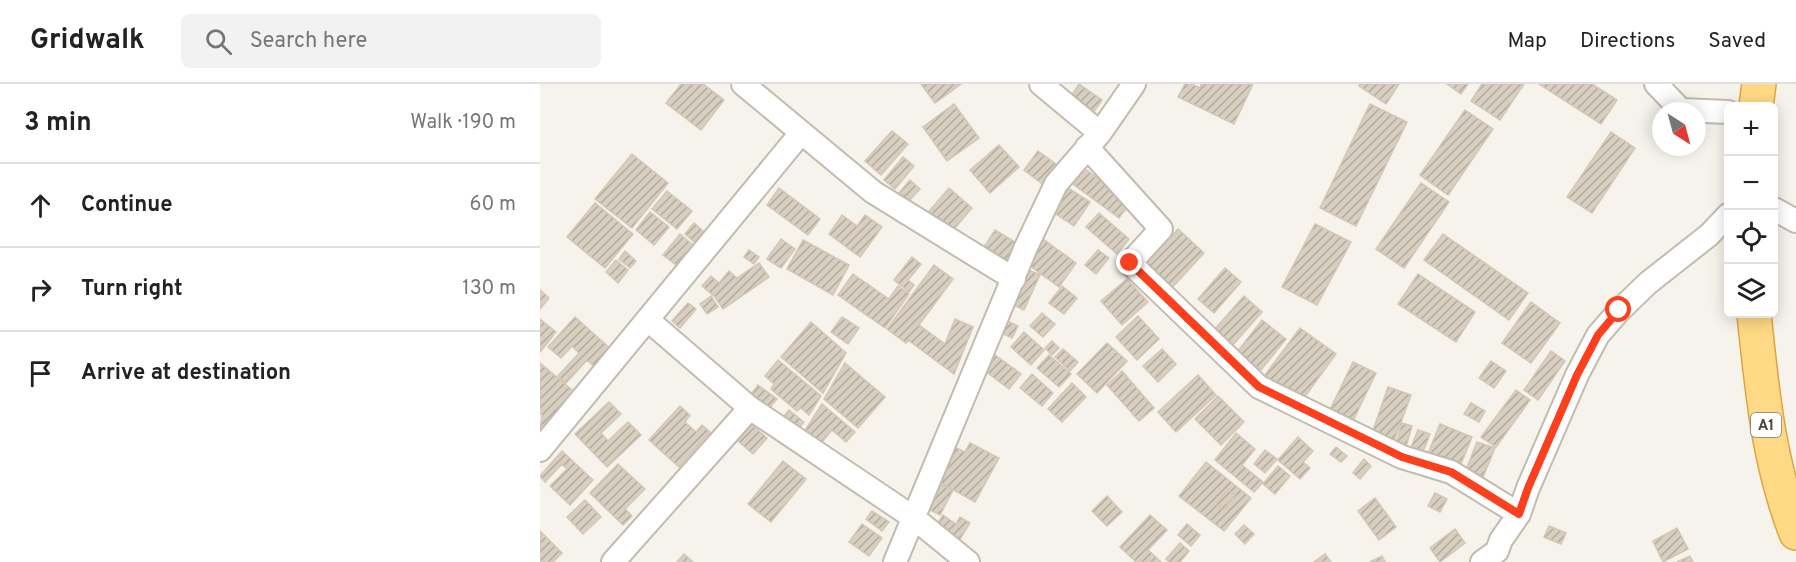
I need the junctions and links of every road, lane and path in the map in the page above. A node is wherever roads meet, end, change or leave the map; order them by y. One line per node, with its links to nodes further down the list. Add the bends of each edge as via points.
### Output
1 (743, 84): 8 (street)
2 (1041, 84): 9 (street)
3 (1134, 84): 9 (street)
4 (1656, 84): 7 (street, via 1681,110)
5 (1759, 84): 6 (highway)
6 (1757, 102)
7 (1724, 112)
8 (801, 134): 13 (street, via 873,192); 15 (street)
9 (1094, 140): 13 (street, via 1056,184); 18 (street, via 1161,229 1130,263 1259,387 1402,457 1451,472)
10 (1775, 210): 12 (street)
11 (1724, 219): 18 (street, via 1648,283 1598,335 1577,375)
12 (1796, 221)
13 (1014, 279): 19 (street)
14 (1754, 318): 20 (highway, A1, via 1767,428)
15 (648, 320): 16 (street); 17 (street)
16 (750, 408): 19 (street); 21 (street)
17 (540, 450)
18 (1519, 514): 24 (street, via 1497,551)
19 (914, 518): 22 (street); 23 (street)
20 (1796, 533)
21 (613, 562)
22 (895, 562)
23 (968, 562)
24 (1482, 562)

